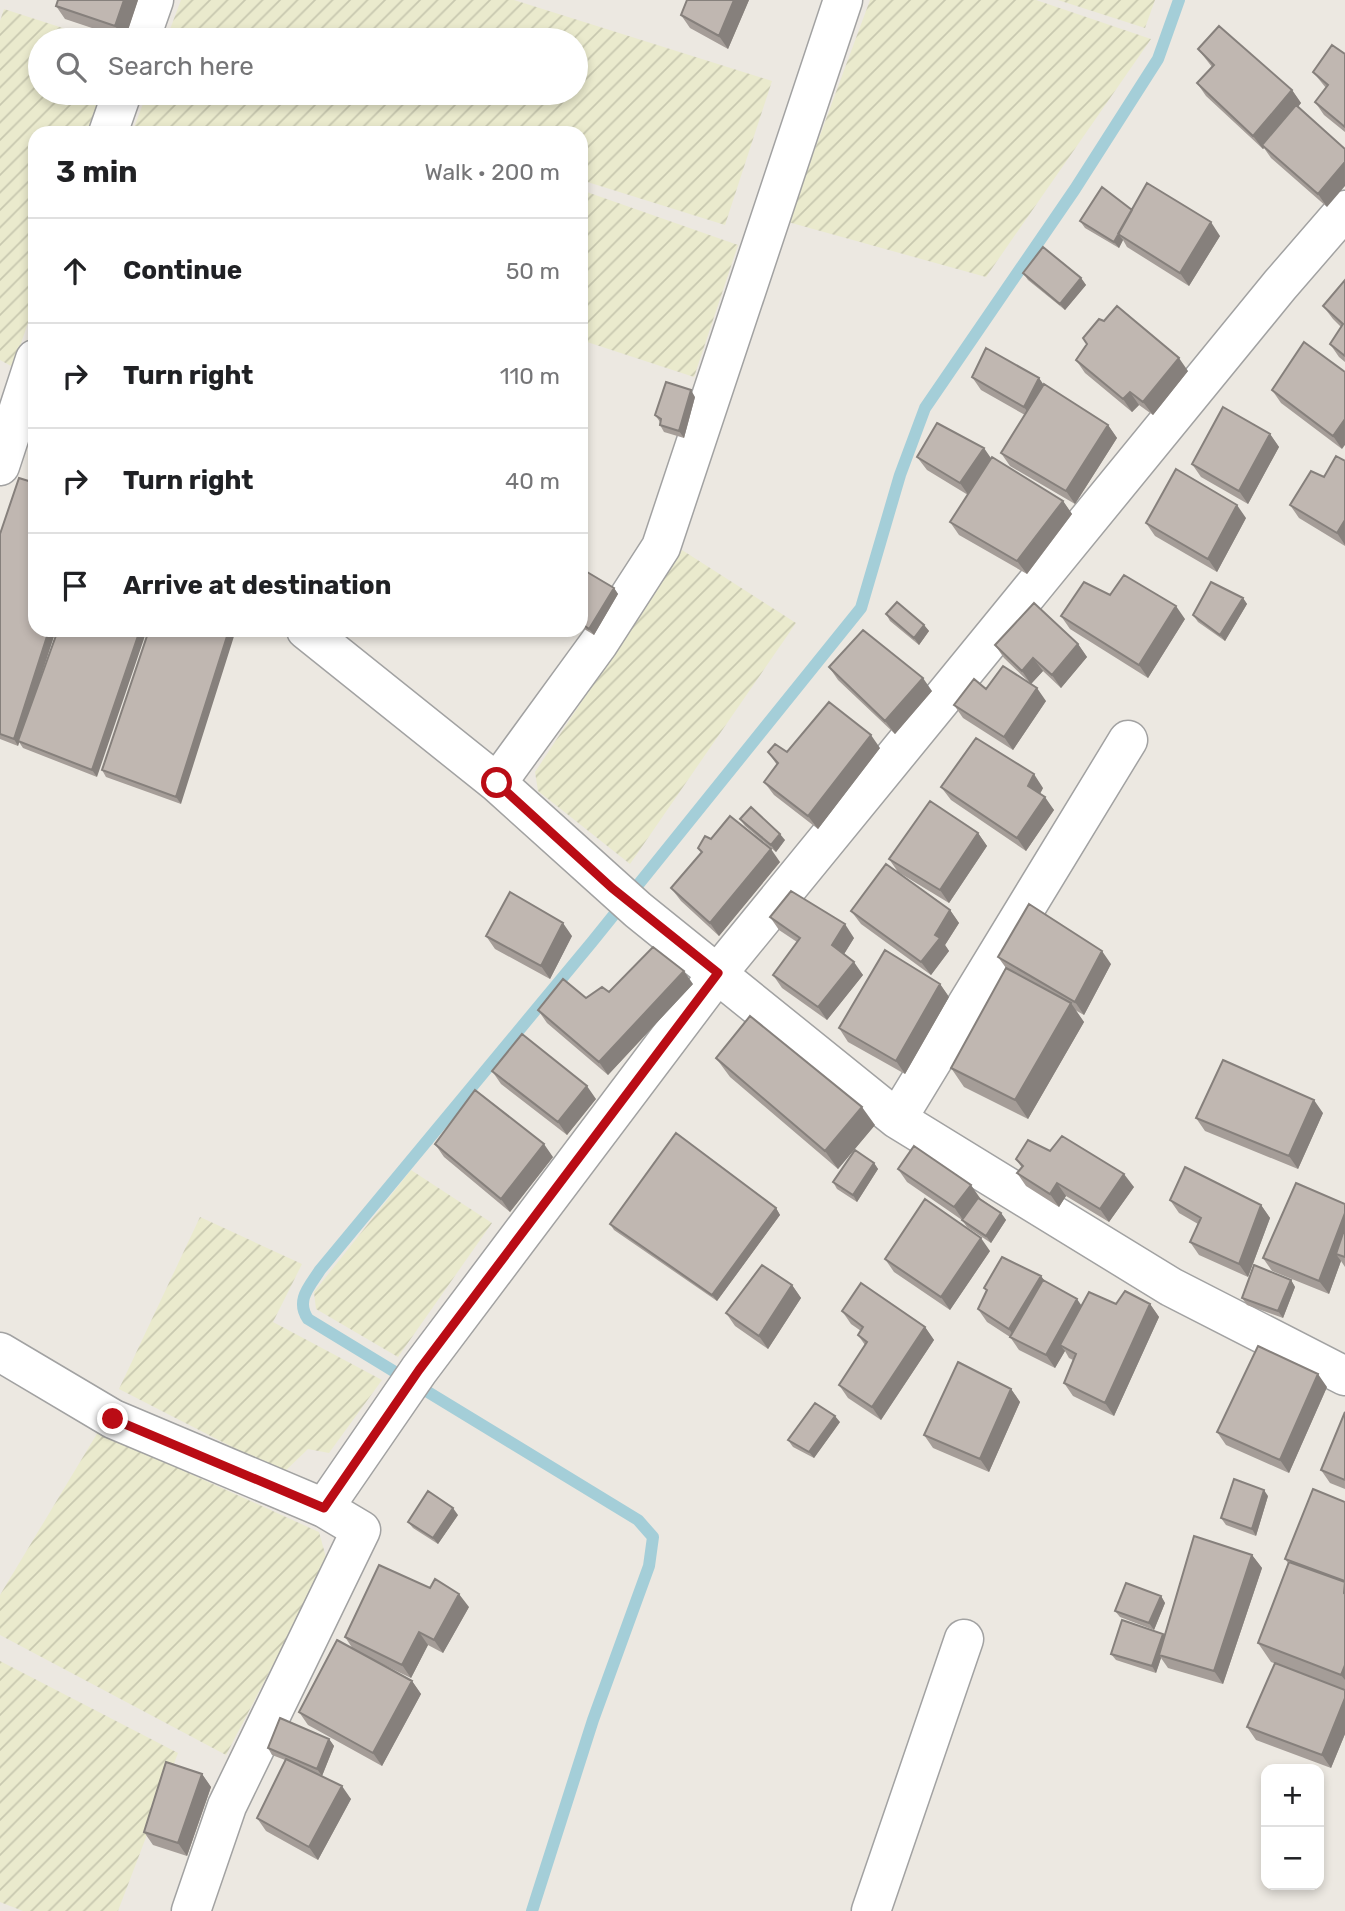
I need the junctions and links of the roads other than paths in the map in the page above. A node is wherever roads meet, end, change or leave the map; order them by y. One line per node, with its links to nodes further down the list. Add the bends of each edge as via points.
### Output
1 (155, 0): 3 (street)
2 (843, 0): 12 (street, via 661,547 599,643)
3 (144, 28)
4 (118, 105): 5 (street)
5 (110, 126)
6 (1345, 210): 13 (street)
7 (28, 378): 8 (street)
8 (19, 402): 9 (street)
9 (0, 466)
10 (315, 637): 12 (street)
11 (1128, 740): 14 (street)
12 (497, 783): 13 (street, via 625,899)
13 (718, 973): 14 (street); 17 (street, via 410,1383)
14 (897, 1119): 16 (street, via 1171,1287)
15 (0, 1352): 17 (street, via 113,1419)
16 (1345, 1376)
17 (324, 1508): 19 (street, via 361,1531 227,1806)
18 (964, 1639): 20 (street)
19 (191, 1911)
20 (871, 1911)

